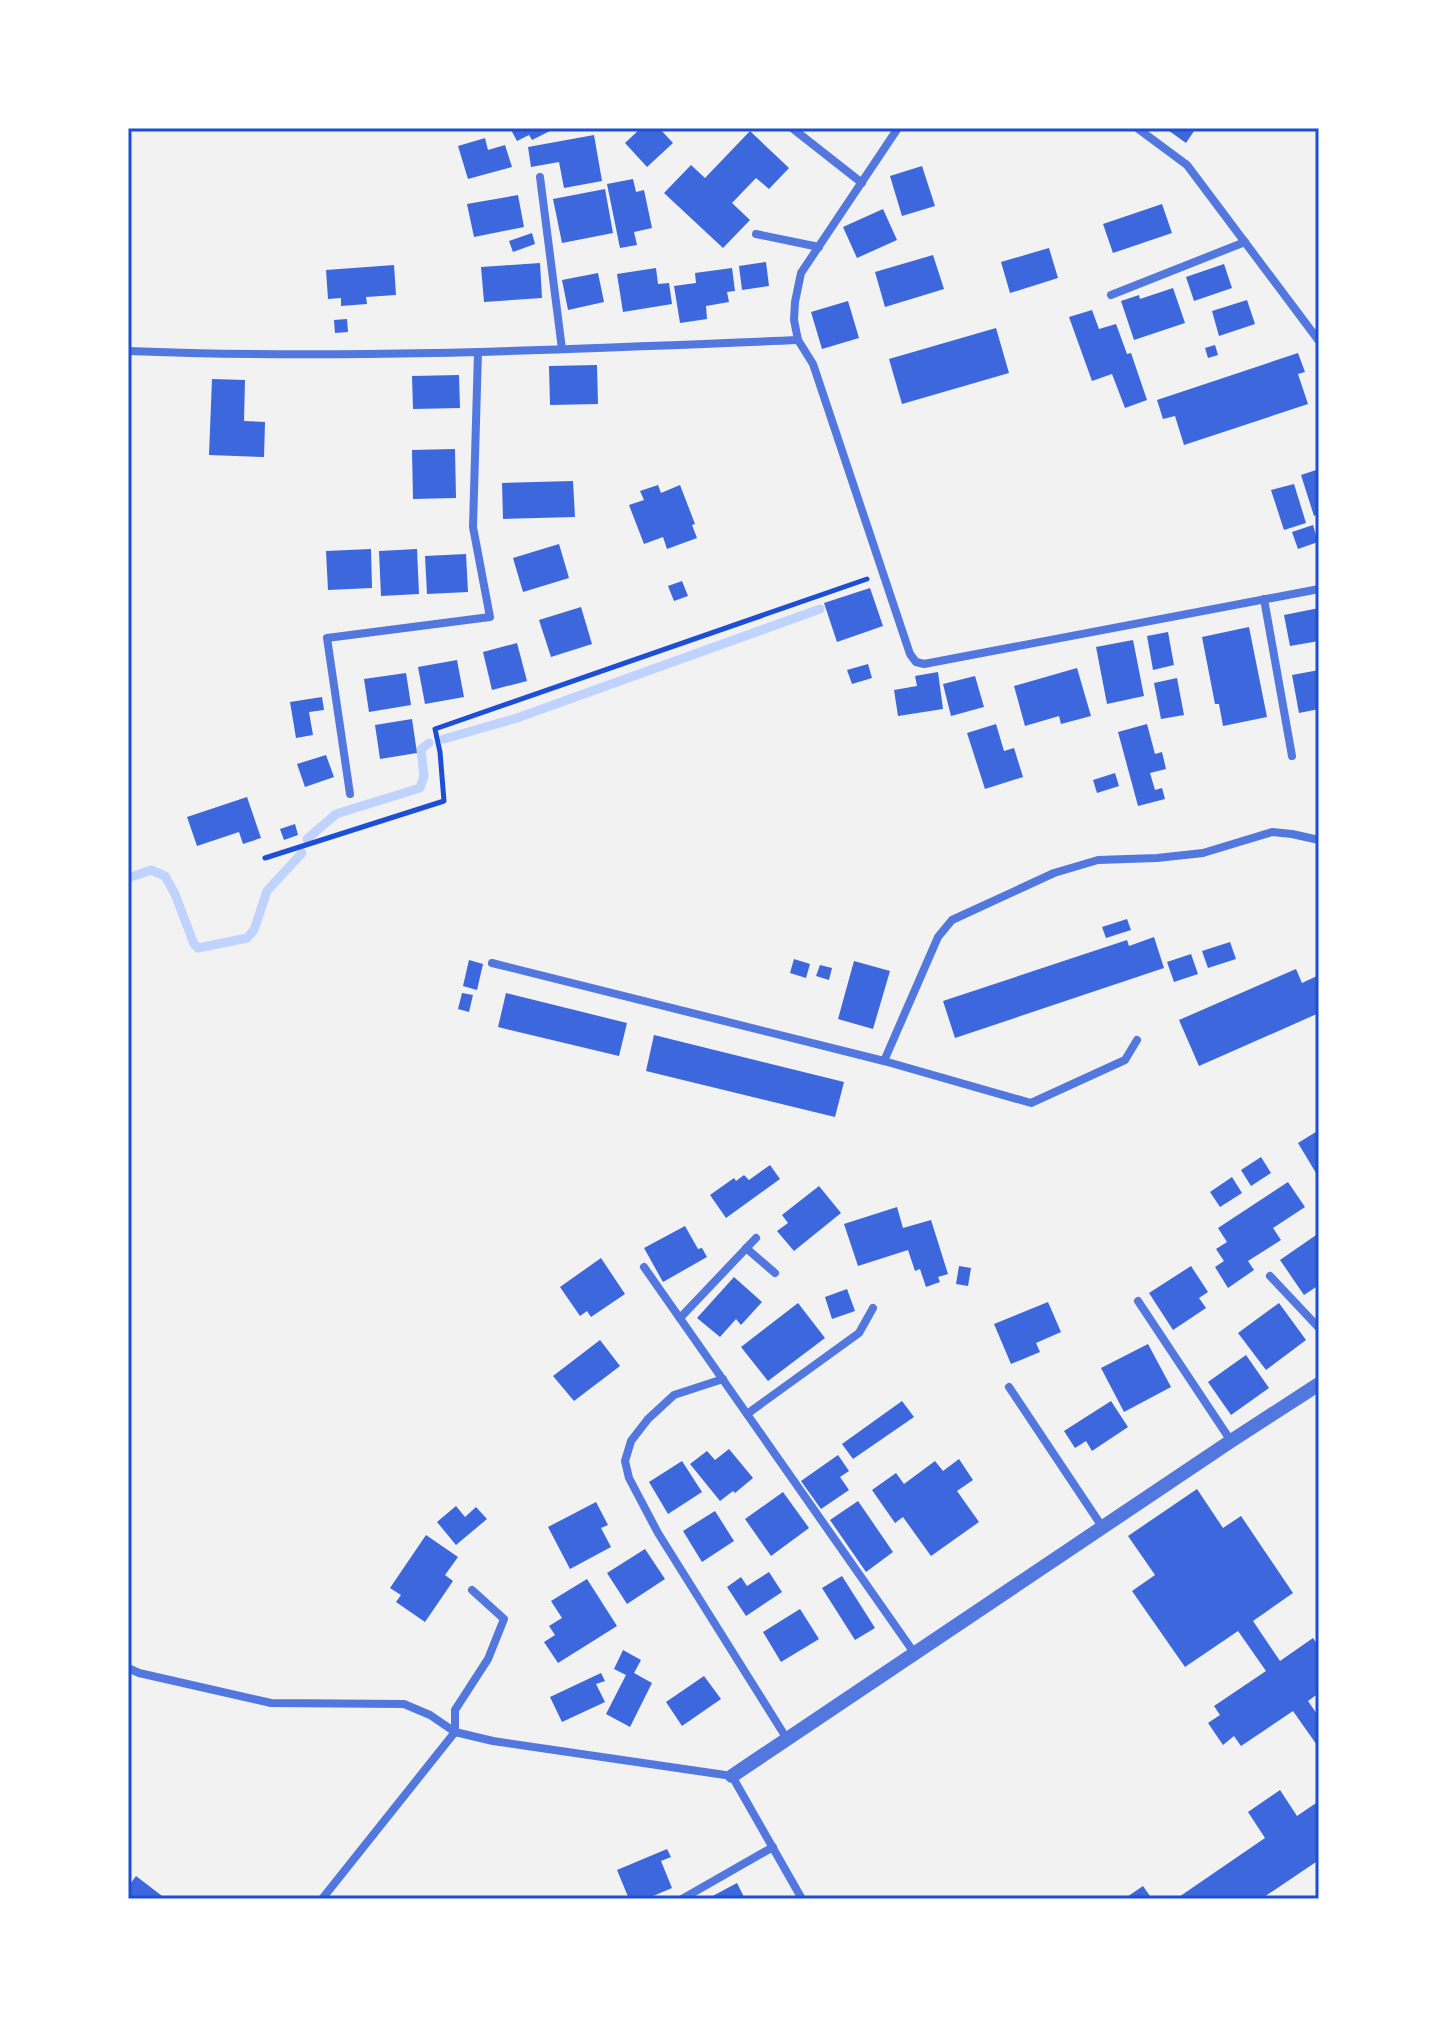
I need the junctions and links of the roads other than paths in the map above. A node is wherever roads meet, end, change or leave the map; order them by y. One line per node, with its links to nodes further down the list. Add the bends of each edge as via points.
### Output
1 (792, 128): 5 (street)
2 (898, 128): 5 (street)
3 (1137, 128): 7 (street, via 1187,165)
4 (540, 177): 12 (street)
5 (862, 183): 8 (street)
6 (756, 234): 8 (street)
7 (1245, 242): 9 (street); 11 (street)
8 (819, 247): 10 (street, via 801,273 794,320)
9 (1111, 295)
10 (798, 340): 12 (street); 16 (street, via 813,364 916,662)
11 (1319, 341)
12 (562, 349): 14 (street)
13 (128, 351): 14 (street)
14 (478, 352): 18 (street, via 473,527 490,617 327,638)
15 (1319, 589): 16 (street)
16 (1264, 599): 17 (street)
17 (1292, 756)
18 (350, 794)
19 (1319, 840): 22 (street, via 1272,832 1203,853 1098,860 1054,873 952,920 938,937)
20 (492, 963): 22 (street)
21 (1137, 1040): 22 (street, via 1125,1060 1031,1103)
22 (884, 1061)
23 (756, 1238): 24 (street)
24 (746, 1248): 26 (street); 30 (street)
25 (644, 1267): 30 (street)
26 (775, 1273)
27 (1270, 1276): 31 (street)
28 (1138, 1301): 36 (street)
29 (873, 1308): 35 (street, via 859,1333)
30 (680, 1318): 32 (street)
31 (1319, 1328)
32 (723, 1379): 35 (street); 42 (street, via 674,1395 639,1430 625,1461 658,1533)
33 (1319, 1384): 36 (street)
34 (1009, 1387): 37 (street)
35 (747, 1414): 39 (street)
36 (1231, 1441): 37 (street)
37 (1103, 1528): 39 (street)
38 (472, 1590): 41 (street, via 504,1619 488,1659 455,1710)
39 (915, 1654): 42 (street)
40 (128, 1668): 41 (street, via 271,1703 404,1704)
41 (455, 1732): 43 (street); 45 (street)
42 (787, 1739): 43 (street)
43 (732, 1776): 44 (street)
44 (773, 1847): 46 (street); 47 (street)
45 (322, 1899)
46 (682, 1899)
47 (802, 1899)

